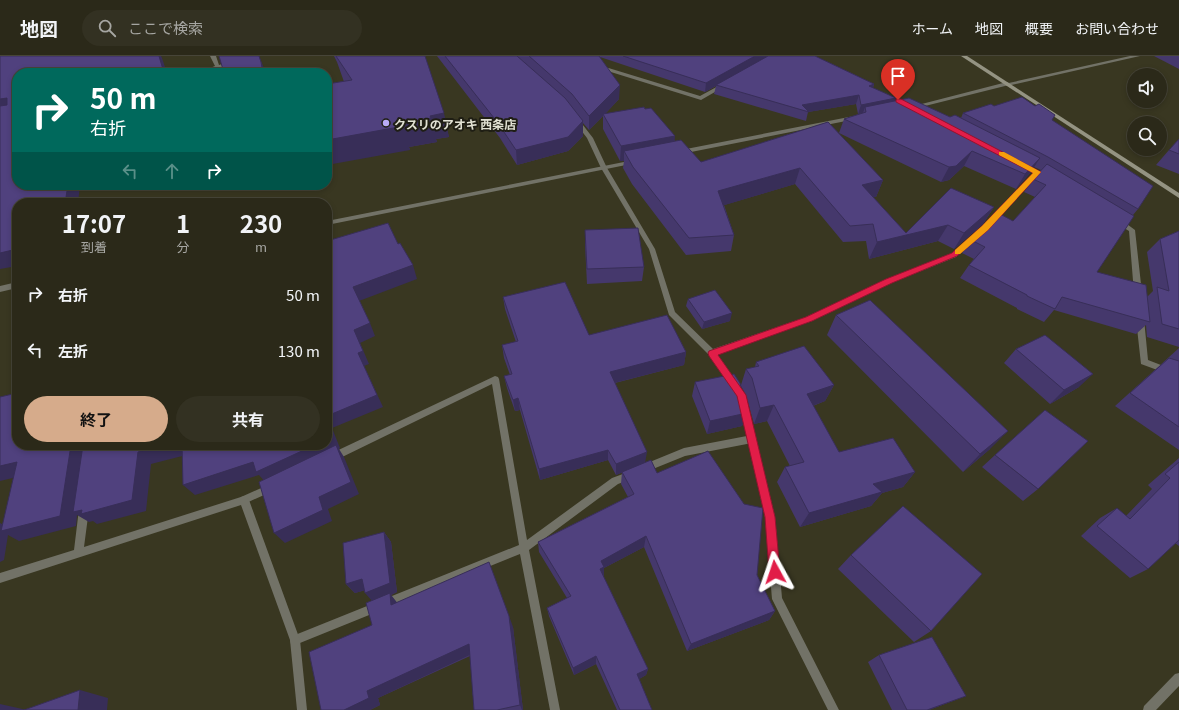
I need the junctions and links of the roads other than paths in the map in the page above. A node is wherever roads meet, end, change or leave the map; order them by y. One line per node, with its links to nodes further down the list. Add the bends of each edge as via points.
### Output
1 (213, 56): 5 (street)
2 (251, 56): 5 (street)
3 (964, 56): 9 (main road)
4 (1137, 56): 9 (street)
5 (217, 66): 7 (street)
6 (597, 66): 8 (street, via 701,98)
7 (212, 68)
8 (729, 83)
9 (1007, 84): 11 (street); 21 (main road)
10 (905, 106): 11 (street)
11 (912, 107): 12 (street)
12 (926, 114)
13 (573, 115): 18 (street, via 590,138)
14 (857, 117): 15 (street)
15 (672, 154)
16 (642, 160): 18 (street)
17 (1016, 161): 19 (street)
18 (604, 168): 23 (street); 28 (street, via 652,250 672,313)
19 (1037, 172): 20 (street); 28 (street, via 985,228 954,255 889,281 809,319)
20 (1051, 180)
21 (1179, 196)
22 (1112, 217): 26 (street, via 1132,230)
23 (332, 222)
24 (12, 287): 25 (street)
25 (0, 289)
26 (1138, 300)
27 (1140, 315): 29 (street, via 1144,362)
28 (712, 353): 30 (street, via 739,392)
29 (1179, 375)
30 (752, 439): 35 (street, via 684,452 615,481); 42 (street, via 770,517 777,599)
31 (323, 462): 35 (street, via 495,379)
32 (280, 483): 34 (street)
33 (85, 499): 36 (street)
34 (244, 500): 36 (street); 38 (street)
35 (524, 548): 38 (street); 41 (street)
36 (78, 553): 37 (street)
37 (0, 578)
38 (295, 640): 40 (street)
39 (1179, 678): 43 (street)
40 (302, 710)
41 (555, 710)
42 (834, 710)
43 (1148, 710)

